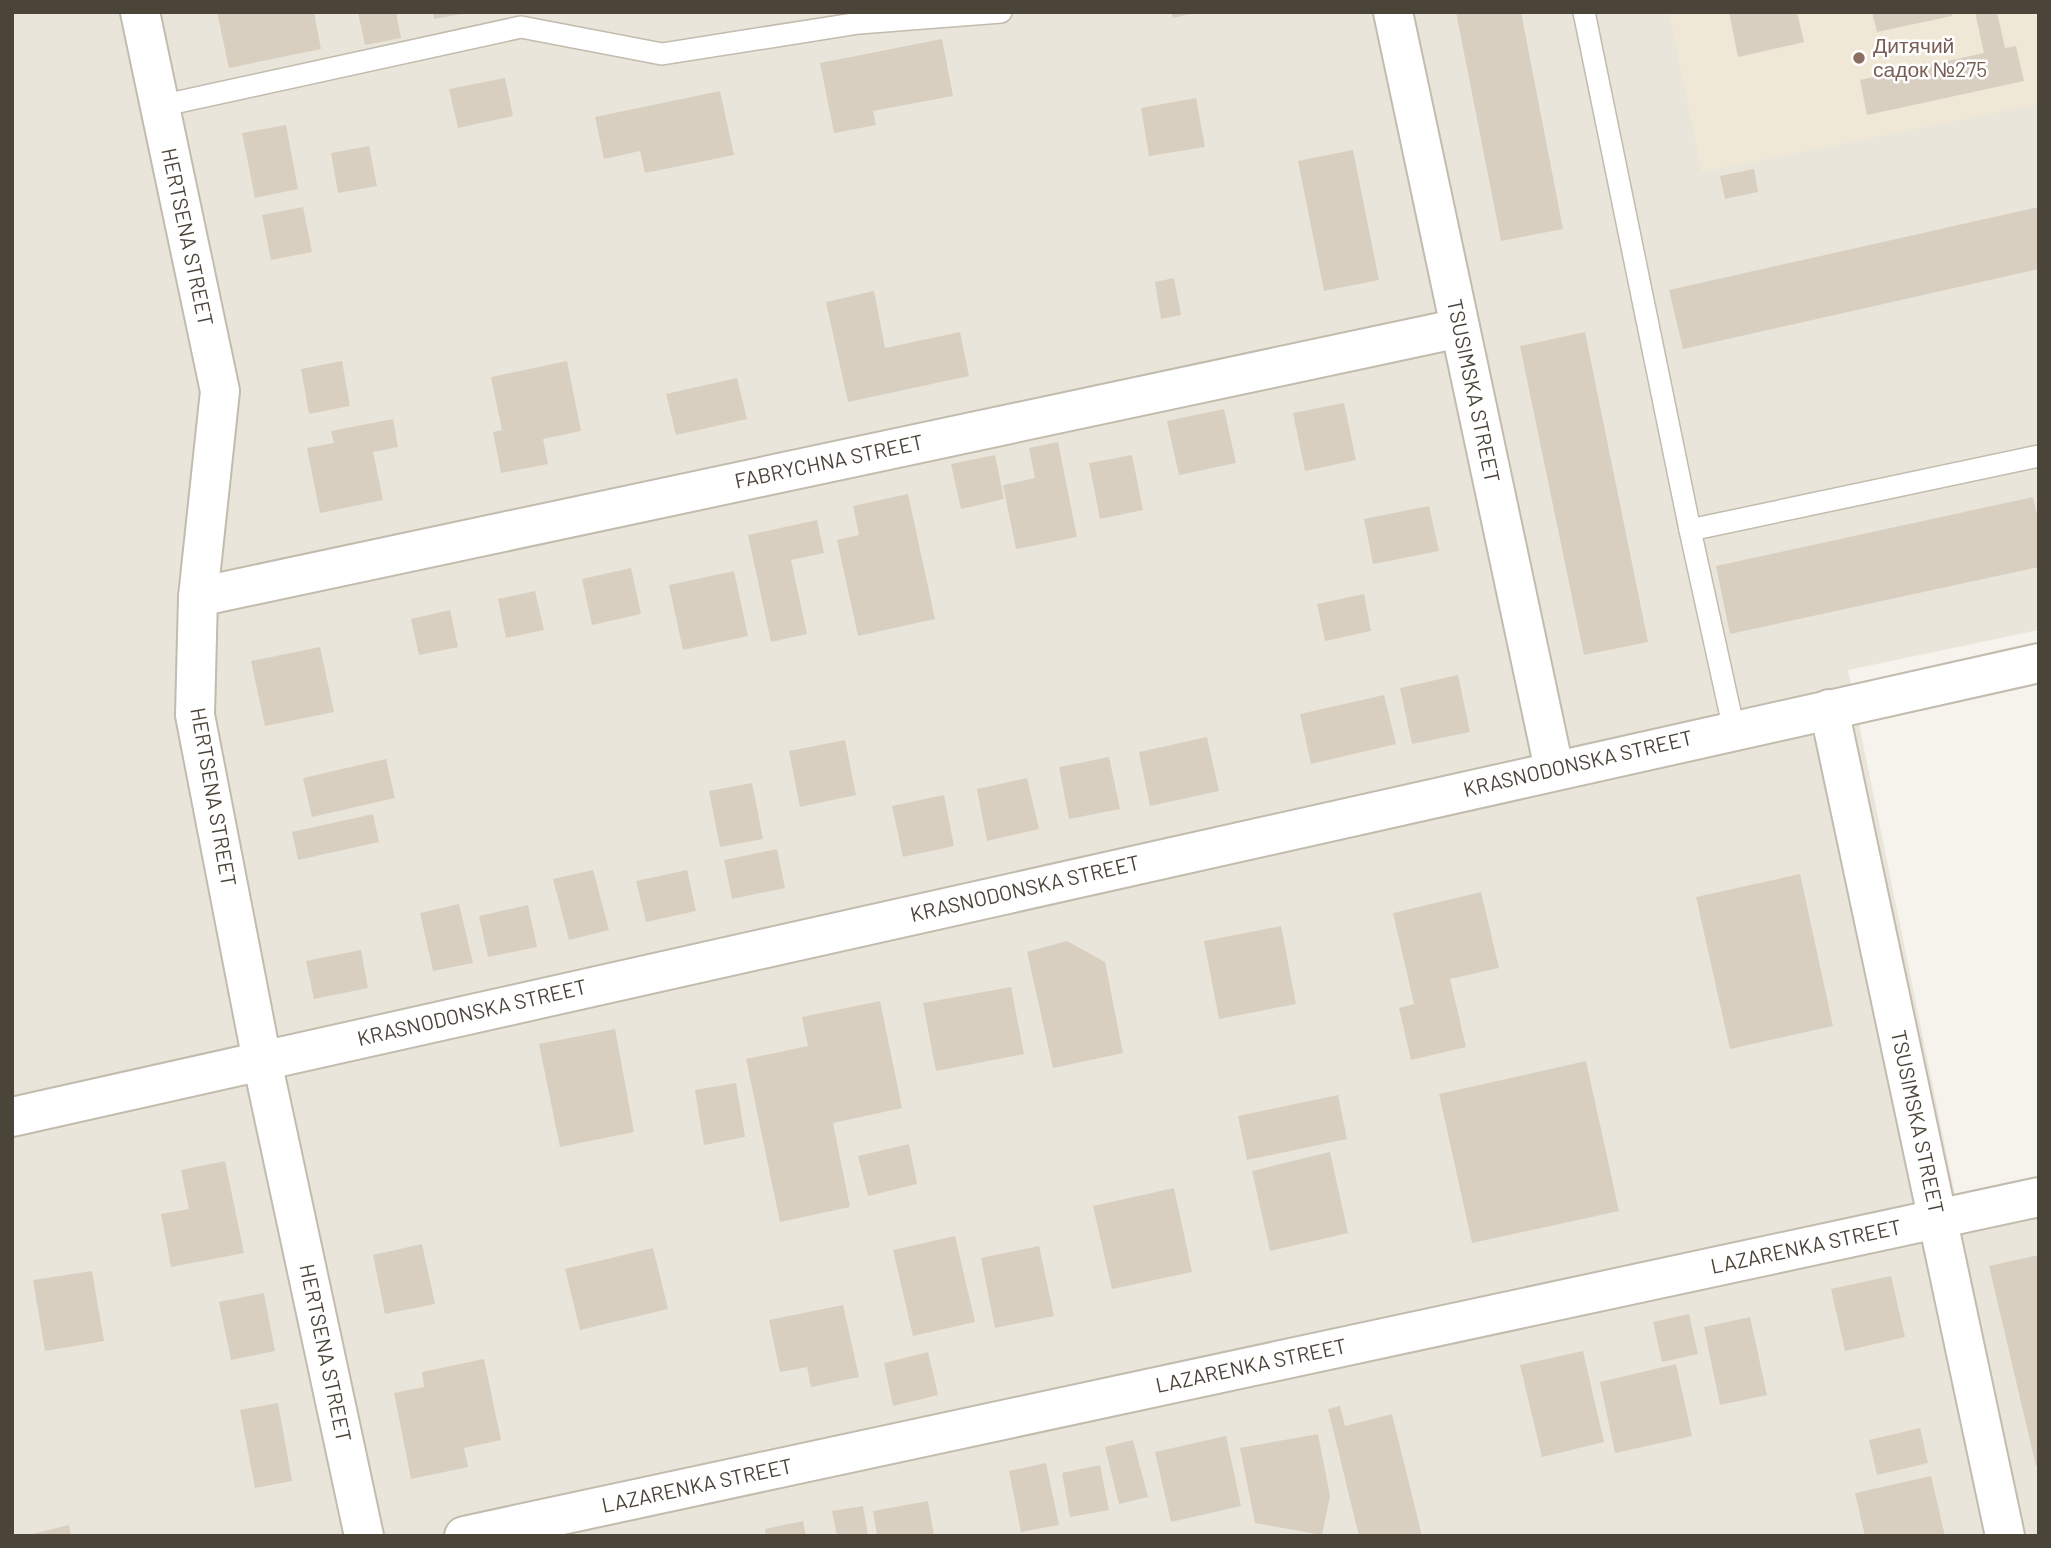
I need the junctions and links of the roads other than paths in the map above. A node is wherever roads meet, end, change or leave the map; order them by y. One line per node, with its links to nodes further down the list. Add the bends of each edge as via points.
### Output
1 (140, 12): 5 (street, HERTSENA STREET)
2 (1001, 12): 5 (lane, via 859,23 662,54 521,27)
3 (1393, 12): 6 (street, TSUSIMSKA STREET)
4 (1584, 12): 8 (lane)
5 (160, 106): 9 (street, HERTSENA STREET, via 220,391)
6 (1460, 328): 9 (street, FABRYCHNA STREET); 13 (street, TSUSIMSKA STREET)
7 (2039, 456): 8 (lane)
8 (1690, 530): 12 (lane)
9 (198, 597): 14 (street, HERTSENA STREET, via 195,715)
10 (2039, 663): 11 (street, KRASNODONSKA STREET)
11 (1829, 709): 12 (street, KRASNODONSKA STREET); 17 (street, TSUSIMSKA STREET)
12 (1734, 730): 13 (street, KRASNODONSKA STREET)
13 (1554, 769): 14 (street, KRASNODONSKA STREET)
14 (262, 1061): 15 (street, KRASNODONSKA STREET); 18 (street, HERTSENA STREET)
15 (12, 1117)
16 (2039, 1197): 17 (street, LAZARENKA STREET)
17 (1938, 1218): 19 (street, LAZARENKA STREET); 20 (street, TSUSIMSKA STREET)
18 (364, 1536)
19 (464, 1536)
20 (2005, 1536)

